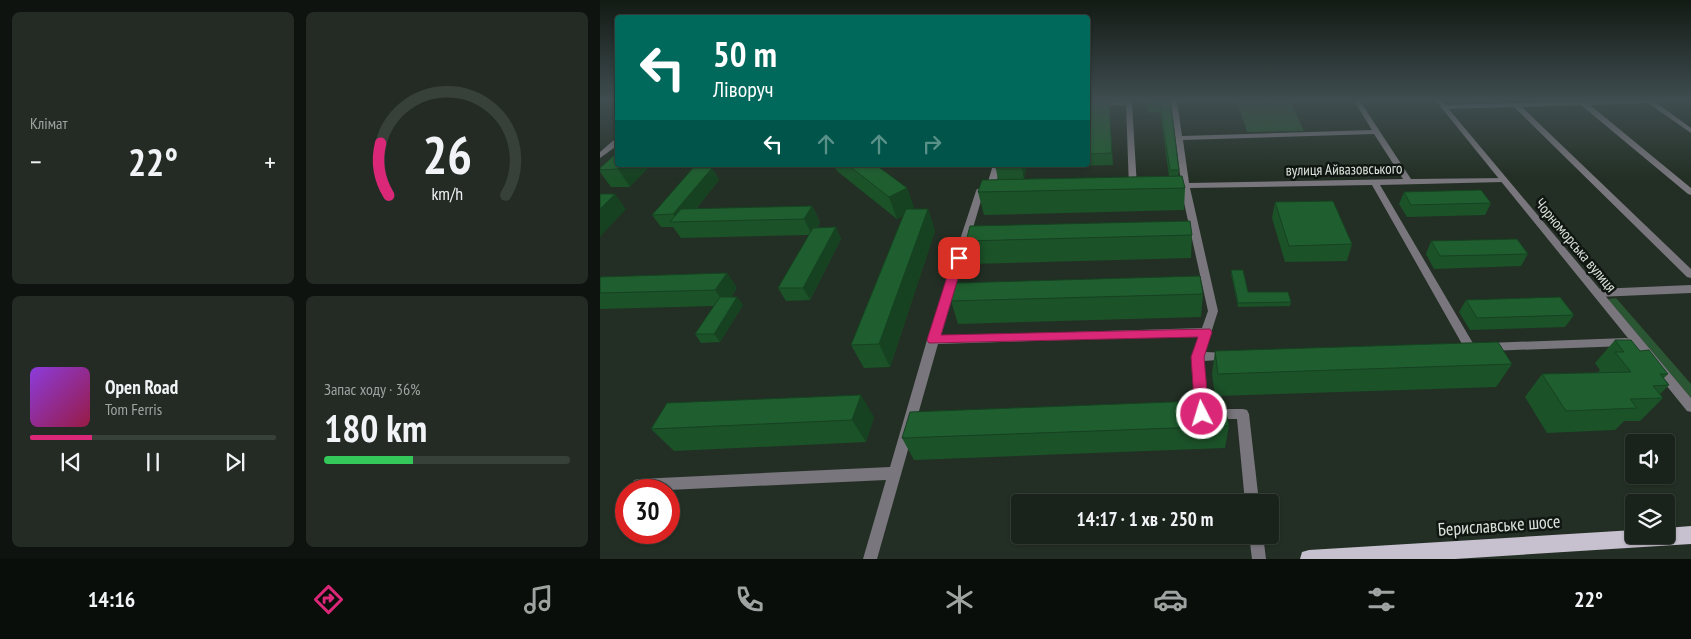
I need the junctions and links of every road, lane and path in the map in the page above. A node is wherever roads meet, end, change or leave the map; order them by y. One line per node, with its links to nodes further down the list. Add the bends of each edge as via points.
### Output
1 (1132, 127): 17 (street, via 1138,187)
2 (1178, 127): 8 (street)
3 (1374, 127): 7 (street)
4 (1460, 127): 12 (street, Чорноморська вулиця)
5 (1539, 127): 21 (street)
6 (1612, 127): 20 (street)
7 (1377, 132): 8 (street); 14 (street)
8 (1180, 138): 16 (street)
9 (615, 144): 10 (street)
10 (600, 156)
11 (996, 167): 18 (street)
12 (1504, 180): 14 (street, вулиця Айвазовського); 23 (street, Чорноморська вулиця)
13 (1374, 182): 14 (street, вулиця Айвазовського); 16 (street, вулиця Айвазовського); 26 (street, via 1465,348)
14 (1408, 182)
15 (1168, 186): 16 (street, вулиця Айвазовського)
16 (1185, 186): 24 (street, via 1213,311)
17 (1124, 187)
18 (984, 191): 19 (street); 25 (street)
19 (998, 191)
20 (1691, 192)
21 (1691, 275)
22 (1691, 289): 23 (street)
23 (1597, 293): 26 (street, Чорноморська вулиця)
24 (1206, 332): 25 (street); 28 (street)
25 (934, 340): 31 (street)
26 (1637, 342): 29 (street, Чорноморська вулиця)
27 (1235, 356): 28 (street)
28 (1198, 357): 34 (street, via 1196,402 1202,414 1243,414)
29 (1691, 408)
30 (927, 415): 31 (street)
31 (911, 416): 32 (street)
32 (894, 473): 33 (street); 37 (street)
33 (680, 483)
34 (1251, 494)
35 (1691, 535): 39 (main road, Бериславське шосе)
36 (1257, 544): 38 (street)
37 (870, 559)
38 (1259, 559)
39 (1309, 559)

